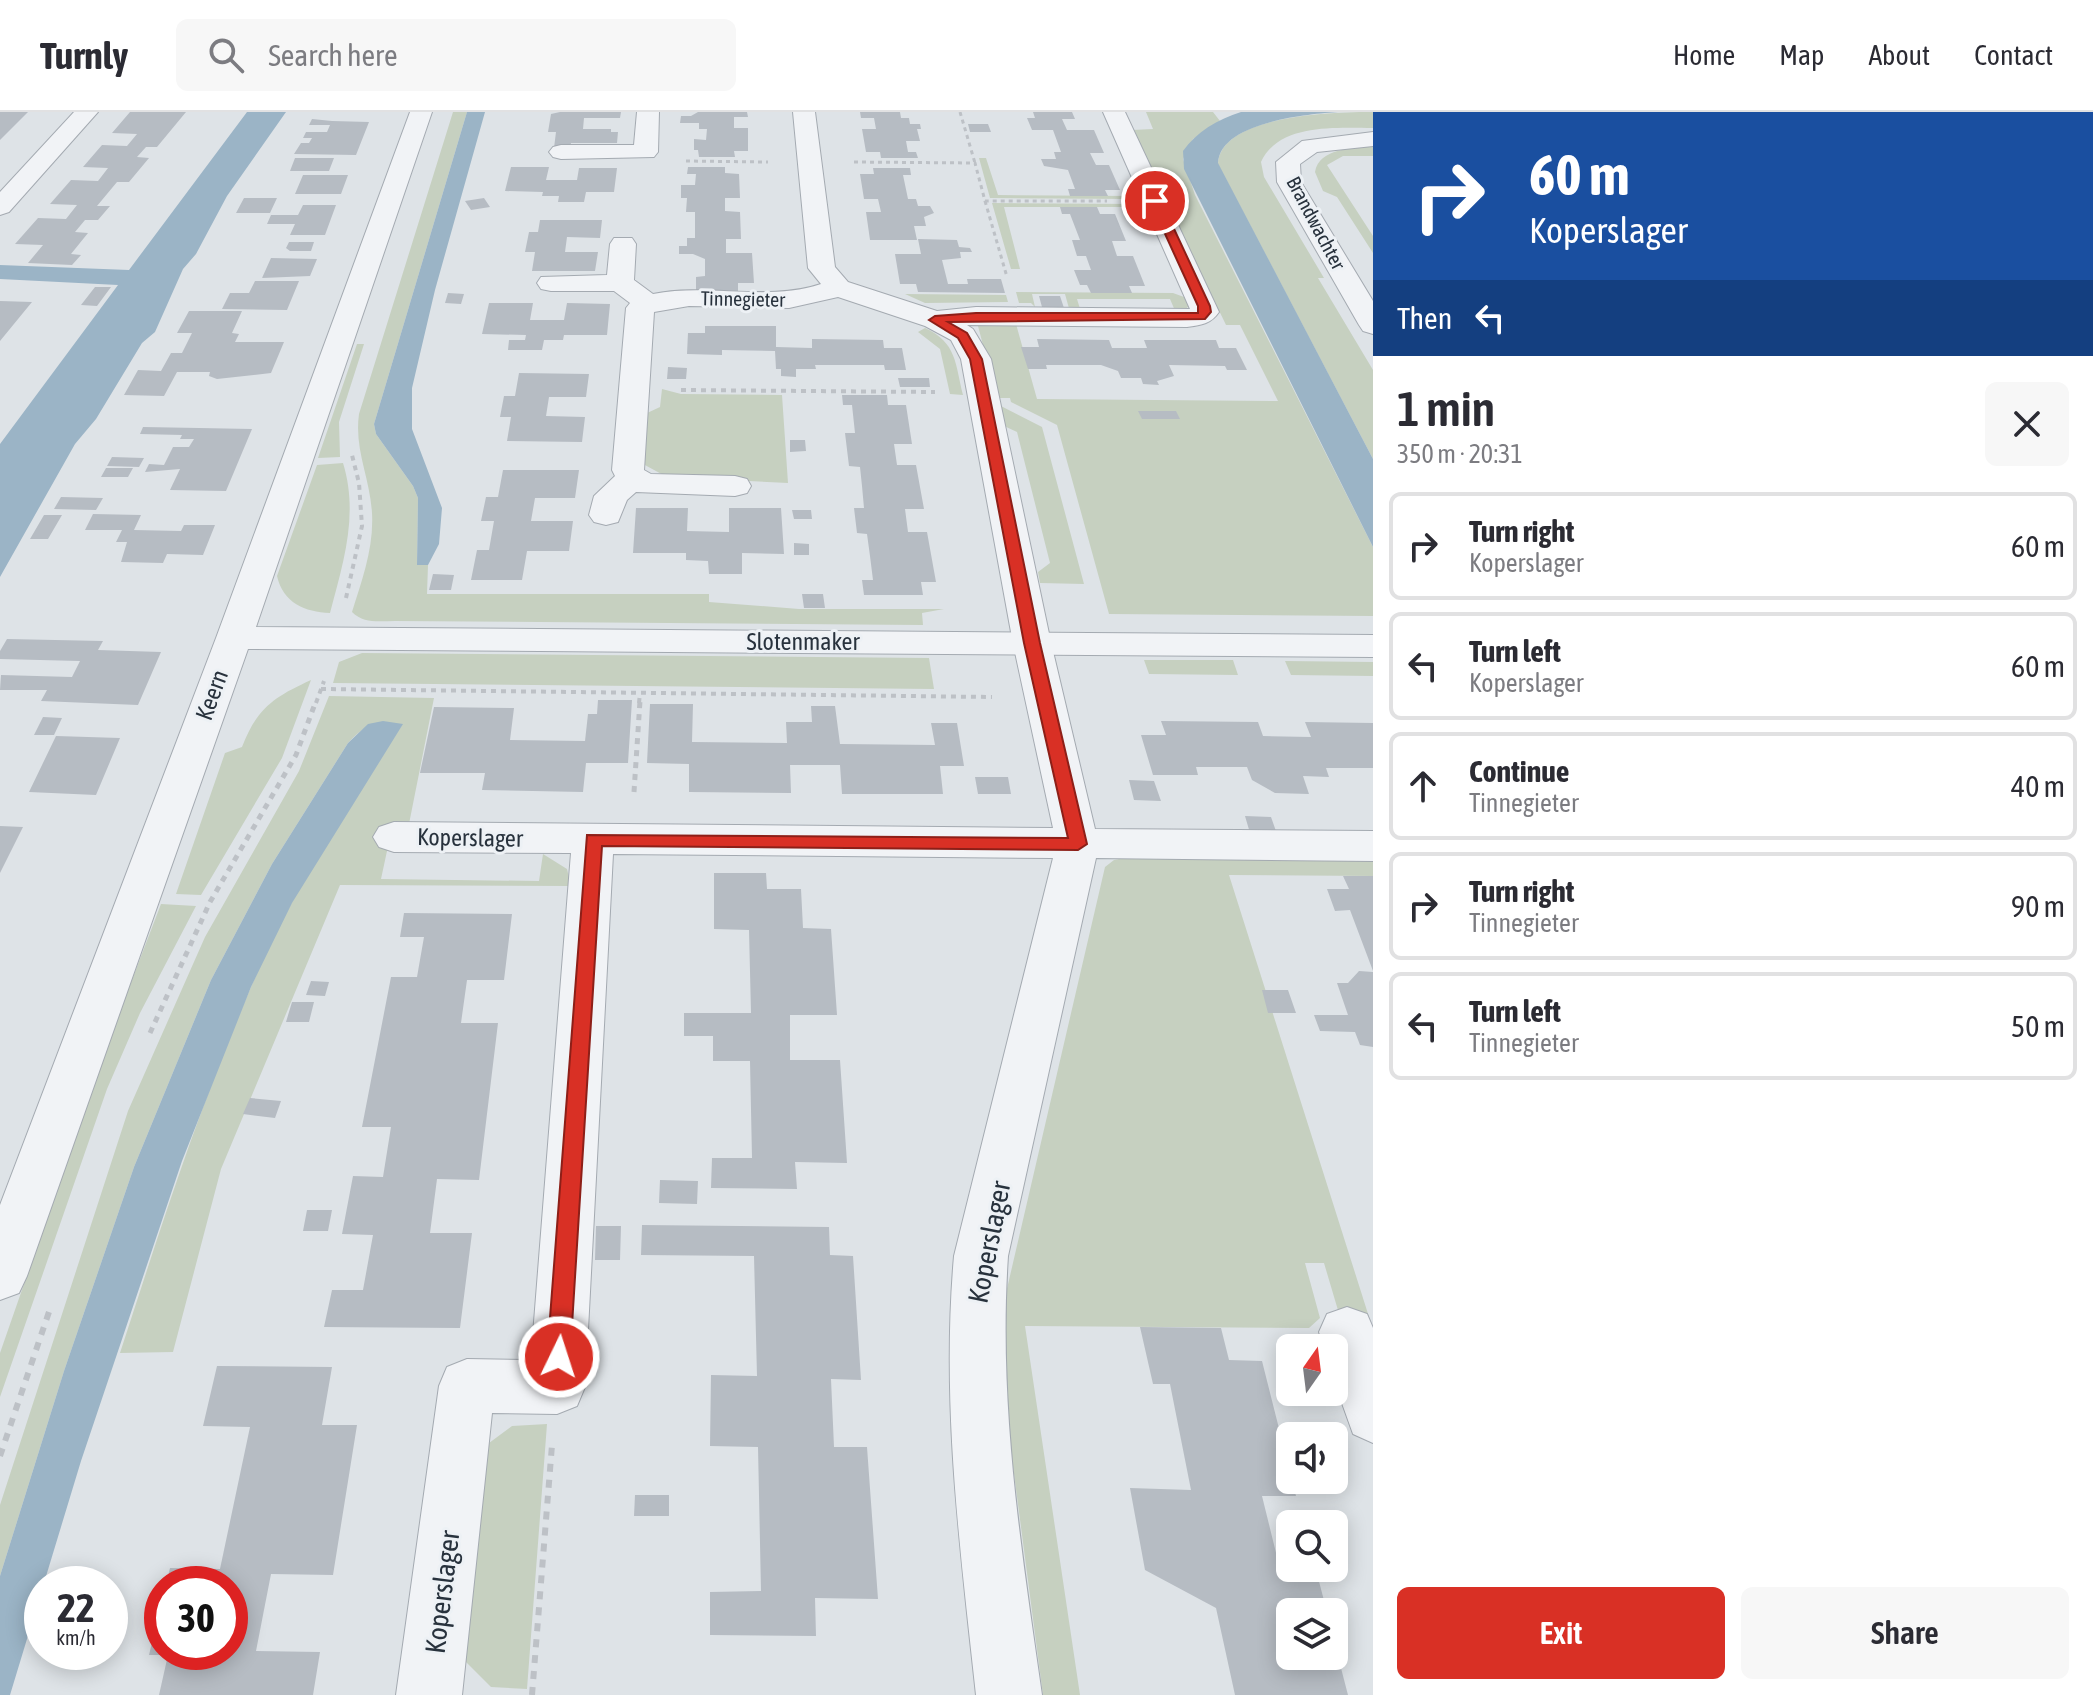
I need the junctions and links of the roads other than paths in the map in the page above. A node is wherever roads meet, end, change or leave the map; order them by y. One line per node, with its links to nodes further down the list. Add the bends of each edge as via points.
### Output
1 (87, 112): 8 (street)
2 (421, 112): 19 (street, Keern)
3 (648, 112): 7 (street, via 646,152)
4 (804, 112): 12 (street, via 822,268)
5 (1114, 112): 14 (street, via 1205,312)
6 (1373, 139): 15 (street, Brandwachter, via 1310,146 1288,162 1289,182)
7 (561, 152)
8 (0, 207)
9 (623, 244): 11 (street)
10 (551, 283): 11 (street)
11 (620, 283): 13 (street)
12 (838, 288): 13 (street, Tinnegieter, via 789,300); 14 (street)
13 (647, 302): 16 (street, via 638,316 628,470)
14 (935, 320): 20 (street, via 963,335 976,359)
15 (1373, 325)
16 (633, 478): 17 (street, via 644,484); 18 (street, via 611,496)
17 (735, 486)
18 (606, 515)
19 (234, 638): 20 (street, Slotenmaker); 26 (street, Keern)
20 (1032, 643): 21 (street, Slotenmaker); 24 (street, Koperslager)
21 (1373, 646)
22 (394, 837): 23 (street, Koperslager)
23 (612, 840): 24 (street, Koperslager); 29 (street, Koperslager, via 557,1387 467,1386)
24 (1078, 844): 25 (street, Koperslager); 30 (street, Koperslager, via 981,1256 974,1316 976,1403)
25 (1373, 846)
26 (0, 1276)
27 (1347, 1332): 28 (street)
28 (1373, 1415)
29 (429, 1695)
30 (1009, 1695)

